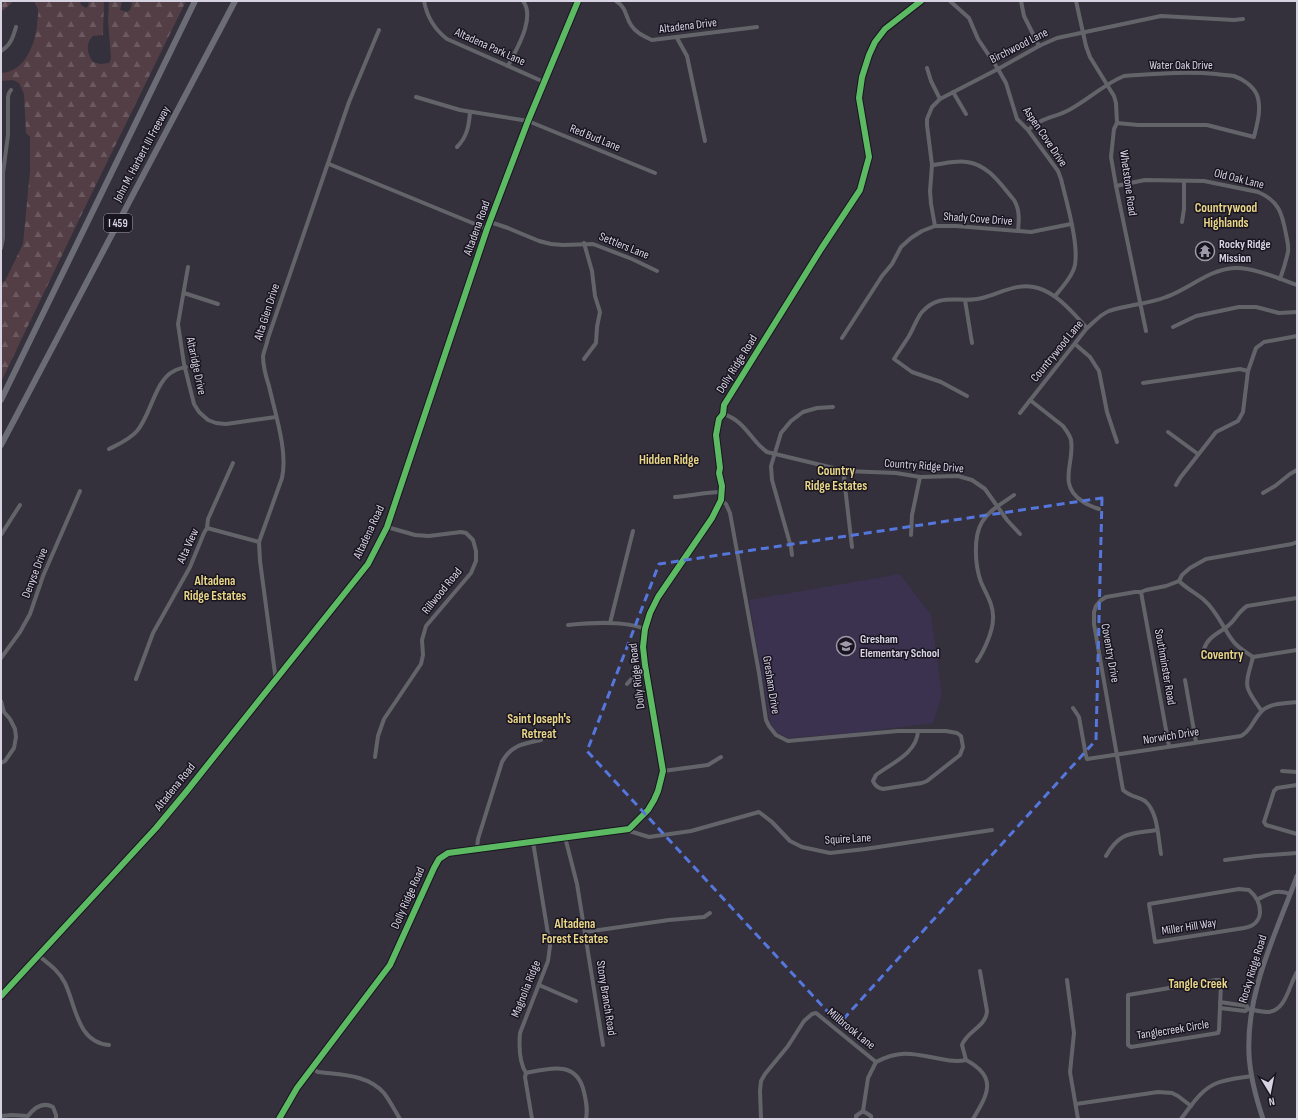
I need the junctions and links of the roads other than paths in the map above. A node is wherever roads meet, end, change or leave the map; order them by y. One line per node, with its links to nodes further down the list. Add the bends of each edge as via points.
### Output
1 (195, 1): 71 (highway, John M. Harbert III Freeway / I 459)
2 (235, 1): 79 (highway, John M. Harbert III Freeway / I 459)
3 (424, 1): 19 (street, Altadena Park Lane, via 430,20 438,32 447,39)
4 (523, 1): 19 (street, via 527,21)
5 (578, 1): 22 (street, Altadena Road)
6 (616, 1): 16 (street, Altadena Drive, via 624,7 630,25 638,34 652,40)
7 (921, 1): 75 (street, Dolly Ridge Road, via 885,29 869,55 859,98 869,157 860,190 734,388 724,405)
8 (950, 1): 21 (street, Aspen Cove Drive, via 969,18 978,39)
9 (1021, 1): 17 (street, via 1024,16)
10 (1076, 1): 15 (street, Whetstone Road)
11 (1243, 20): 15 (street, Birchwood Lane, via 1161,16)
12 (16, 27): 18 (street, via 11,42)
13 (757, 27): 16 (street, Altadena Drive)
14 (379, 30): 35 (street, Alta Glen Drive)
15 (1083, 33): 17 (street, Birchwood Lane, via 1056,38); 23 (street, Whetstone Road, via 1090,57)
16 (677, 38): 33 (street, via 687,56)
17 (1039, 46): 21 (street, Birchwood Lane)
18 (1, 51)
19 (508, 66): 22 (street, Altadena Park Lane)
20 (927, 68): 27 (street)
21 (998, 69): 25 (street, Birchwood Lane); 32 (street, Aspen Cove Drive, via 1006,83 1017,119)
22 (544, 82): 30 (street, Altadena Road)
23 (1107, 85): 31 (street, Whetstone Road, via 1116,103); 31 (street, Water Oak Drive, via 1124,76 1197,72 1234,76 1252,88 1259,104 1254,137 1207,126 1138,126); 32 (street, Water Oak Drive, via 1069,110 1042,119)
24 (12, 90): 39 (street, via 8,97 8,135)
25 (953, 92): 27 (street, Birchwood Lane); 29 (street)
26 (416, 97): 28 (street, Red Bud Lane)
27 (940, 99): 36 (street, Birchwood Lane, via 932,107 928,119)
28 (470, 112): 30 (street, Red Bud Lane); 34 (street, via 469,126)
29 (966, 114)
30 (528, 121): 37 (street, Red Bud Lane); 41 (street, Altadena Road)
31 (1117, 123): 40 (street, Whetstone Road, via 1111,157)
32 (1028, 130): 43 (street, Aspen Cove Drive, via 1058,171)
33 (705, 141)
34 (457, 147)
35 (329, 164): 45 (street); 76 (street, Alta Glen Drive, via 263,354)
36 (932, 165): 44 (street, Birchwood Lane, via 930,191); 46 (street, via 966,161 989,171 1017,204)
37 (655, 173)
38 (1184, 181): 40 (street, Old Oak Lane, via 1144,180); 42 (street); 51 (street, Old Oak Lane, via 1204,181 1258,192 1273,200 1281,211 1288,244 1287,258)
39 (2, 184): 48 (street)
40 (1116, 186): 57 (street, Whetstone Road)
41 (490, 222): 45 (street, Altadena Road); 47 (street, Settlers Lane, via 551,244 562,246)
42 (1182, 222)
43 (1071, 224): 46 (street, Shady Cove Drive); 54 (street, Aspen Cove Drive, via 1076,264)
44 (935, 226): 46 (street, Shady Cove Drive); 63 (street, Shady Cove Drive, via 922,231 901,247)
45 (487, 229): 97 (street, Altadena Road)
46 (1018, 232)
47 (584, 243): 50 (street, Settlers Lane, via 603,247); 66 (street, via 600,312 596,343)
48 (1, 248)
49 (188, 267): 53 (street, Altaridge Drive)
50 (657, 271)
51 (1280, 279): 52 (street, Countrywood Lane); 57 (street, Countrywood Lane, via 1247,269 1233,268 1206,276 1167,297)
52 (1297, 285)
53 (184, 293): 56 (street); 67 (street, Altaridge Drive, via 178,324)
54 (1055, 296): 55 (street, via 1037,288 1020,286 981,299); 60 (street)
55 (965, 300): 64 (street); 70 (street, via 949,298 934,303 922,312 894,359 912,372 941,382)
56 (218, 304)
57 (1141, 304): 60 (street, Countrywood Lane, via 1109,311); 61 (street, Whetstone Road)
58 (1297, 312): 59 (street, via 1279,313 1256,307 1239,307 1196,316)
59 (1173, 327)
60 (1087, 328): 65 (street, Countrywood Lane)
61 (1146, 331)
62 (1297, 336): 68 (street, via 1264,342 1256,348)
63 (842, 338)
64 (972, 343)
65 (1075, 344): 72 (street, Countrywood Lane); 78 (street, via 1090,357 1099,371 1107,412)
66 (584, 359)
67 (186, 367): 76 (street, Altaridge Drive, via 194,404 208,420 226,424); 80 (street, via 165,377 137,431)
68 (1248, 371): 69 (street, via 1240,369); 82 (street, via 1243,412 1238,421 1216,432)
69 (1143, 383)
70 (967, 396)
71 (1, 400)
72 (1030, 400): 74 (street, Countrywood Lane); 96 (street, via 1067,431 1071,447 1069,485 1077,498)
73 (833, 407): 81 (street, via 803,412 790,421 781,433)
74 (1020, 413)
75 (723, 414): 81 (street, Country Ridge Drive, via 740,422 761,448); 89 (street, Dolly Ridge Road, via 719,419 716,435)
76 (276, 417): 103 (street, Alta Glen Drive, via 284,469)
77 (1168, 432): 82 (street)
78 (1117, 442)
79 (1, 445)
80 (109, 450)
81 (775, 454): 85 (street, Country Ridge Drive); 106 (street, via 771,466 772,480)
82 (1198, 454): 87 (street)
83 (233, 463): 98 (street, Alta View, via 208,519)
84 (1297, 470): 90 (street)
85 (846, 471): 86 (street, Country Ridge Drive, via 896,473); 105 (street, via 844,478)
86 (920, 477): 95 (street, Country Ridge Drive, via 958,476 972,480 985,489); 102 (street, via 912,514)
87 (1176, 485)
88 (80, 491): 117 (street, Denyse Drive, via 43,576 30,614)
89 (721, 492): 92 (street); 93 (street, Dolly Ridge Road)
90 (1263, 493)
91 (1014, 495): 95 (street)
92 (674, 497)
93 (721, 500): 113 (street, Dolly Ridge Road, via 712,518 658,597); 129 (street, Gresham Drive, via 730,513 766,720 772,731 781,738 793,741 876,732)
94 (20, 505): 101 (street)
95 (997, 507): 100 (street, Country Ridge Drive); 118 (street, via 982,522 976,545 980,581 991,602 994,618)
96 (1099, 509)
97 (387, 527): 122 (street, Altadena Road, via 368,564); 134 (street, Rillwood Road, via 414,535 466,533 473,540 476,561 471,573 426,626 420,664 384,719)
98 (207, 528): 103 (street); 120 (street, Alta View, via 190,567 153,633)
99 (633, 530): 110 (street)
100 (1020, 534)
101 (1, 535)
102 (911, 535)
103 (258, 542): 122 (street, Alta Glen Drive)
104 (1297, 542): 107 (street, Coventry Drive, via 1206,559 1190,568)
105 (852, 546)
106 (792, 555)
107 (1179, 581): 108 (street, Coventry Drive); 112 (street, via 1205,600)
108 (1141, 592): 132 (street, Southminster Road); 133 (street, Coventry Drive, via 1106,597 1100,601 1094,612)
109 (1297, 598): 112 (street, via 1247,606)
110 (610, 623): 111 (street); 113 (street)
111 (568, 625)
112 (1225, 628): 114 (street, via 1209,639); 116 (street, via 1233,641)
113 (645, 629): 119 (street, Dolly Ridge Road, via 643,647)
114 (1204, 648)
115 (1297, 650): 116 (street)
116 (1253, 657): 127 (street, via 1247,688)
117 (1, 658)
118 (977, 661)
119 (646, 673): 123 (street, via 633,676); 137 (street, Dolly Ridge Road)
120 (136, 679)
121 (1185, 680): 131 (street)
122 (276, 681): 157 (street, Altadena Road, via 165,818)
123 (627, 684)
124 (1, 701): 128 (street)
125 (1297, 702): 127 (street)
126 (1073, 708): 133 (street, Norwich Drive, via 1079,717 1087,759)
127 (1262, 710): 131 (street, Norwich Drive, via 1241,736)
128 (2, 713): 136 (street, via 10,719 16,737 14,748)
129 (918, 731): 129 (street, Gresham Drive, via 957,733 961,736 963,747 960,755 928,781 878,788 873,781 876,775 912,748)
130 (541, 740): 147 (street, via 520,745 505,756)
131 (1196, 742): 132 (street, Norwich Drive)
132 (1169, 746): 133 (street, Norwich Drive)
133 (1118, 755): 143 (street, Coventry Drive, via 1123,790 1150,806 1155,814)
134 (375, 757)
135 (721, 757): 137 (street, via 708,765)
136 (1, 763)
137 (663, 771): 141 (street, Dolly Ridge Road, via 658,791 648,810 629,829)
138 (1282, 771): 139 (street)
139 (1297, 772)
140 (1297, 785): 144 (street, via 1278,788 1274,792 1264,822 1266,825)
141 (624, 830): 142 (street, Squire Lane, via 650,837 691,831 759,812 790,841 802,847 830,852); 145 (street, Dolly Ridge Road)
142 (992, 830)
143 (1157, 830): 149 (street, Coventry Drive); 150 (street, via 1119,839)
144 (1297, 834)
145 (565, 837): 146 (street, Dolly Ridge Road); 156 (street, Stony Branch Road, via 577,884)
146 (533, 842): 147 (street, Dolly Ridge Road); 161 (street, Magnolia Ridge, via 550,946 548,961)
147 (477, 849): 172 (street, Dolly Ridge Road, via 448,853 439,859 390,965)
148 (1297, 853): 151 (street)
149 (1161, 854)
150 (1106, 856)
151 (1225, 860)
152 (1297, 876): 153 (main road, Rocky Ridge Road)
153 (1290, 894): 154 (street, via 1277,891); 167 (main road, Rocky Ridge Road, via 1263,965)
154 (1258, 899): 154 (street, Miller Hill Way, via 1259,917 1256,924 1250,927 1155,942 1149,904 1239,889 1249,890)
155 (710, 913): 156 (street, via 704,916)
156 (585, 932): 169 (street, Stony Branch Road)
157 (39, 956): 162 (street, Altadena Road); 168 (street, via 56,970 64,982 86,1034 100,1045)
158 (980, 971): 170 (street, via 987,1017 965,1038 962,1045)
159 (1297, 972): 167 (street, Tanglecreek Circle, via 1277,1009 1268,1012)
160 (1067, 980): 175 (street, via 1074,1033 1070,1072)
161 (539, 985): 163 (street); 173 (street, Magnolia Ridge, via 520,1033 519,1043)
162 (1, 996)
163 (576, 1000)
164 (1220, 1002): 165 (street, Tanglecreek Circle); 166 (street, Tanglecreek Circle); 166 (street, Tanglecreek Circle, via 1219,980 1130,994 1127,997 1128,1045 1131,1047 1218,1033)
165 (1236, 1007): 166 (street, Tanglecreek Circle); 167 (street, Tanglecreek Circle, via 1245,1011)
166 (1220, 1008)
167 (1250, 1009): 174 (main road, Rocky Ridge Road)
168 (109, 1045)
169 (603, 1045)
170 (966, 1060): 171 (street, Millbrook Lane, via 954,1062 902,1053); 188 (street, via 980,1070 987,1086 986,1094)
171 (876, 1062): 177 (street, via 868,1078); 185 (street, Millbrook Lane, via 816,1013 812,1014 764,1074 760,1091)
172 (313, 1069): 181 (street, Dolly Ridge Road, via 297,1088); 182 (street, via 370,1082 384,1093)
173 (526, 1072): 183 (street, Magnolia Ridge); 184 (street, via 562,1068 577,1076 582,1083 588,1110)
174 (1251, 1076): 176 (street, via 1216,1084 1206,1089); 191 (main road, Rocky Ridge Road)
175 (1076, 1104): 176 (street, via 1158,1092 1172,1093); 189 (street)
176 (1191, 1106): 190 (street)
177 (863, 1111): 186 (street); 187 (street, via 871,1116)
178 (1, 1116): 179 (street)
179 (28, 1118): 180 (street, via 34,1108 44,1104 53,1108)
180 (56, 1119)
181 (279, 1119)
182 (400, 1119)
183 (532, 1119)
184 (586, 1119)
185 (761, 1119)
186 (856, 1119)
187 (871, 1119)
188 (973, 1119)
189 (1078, 1119)
190 (1181, 1119)
191 (1263, 1119)

